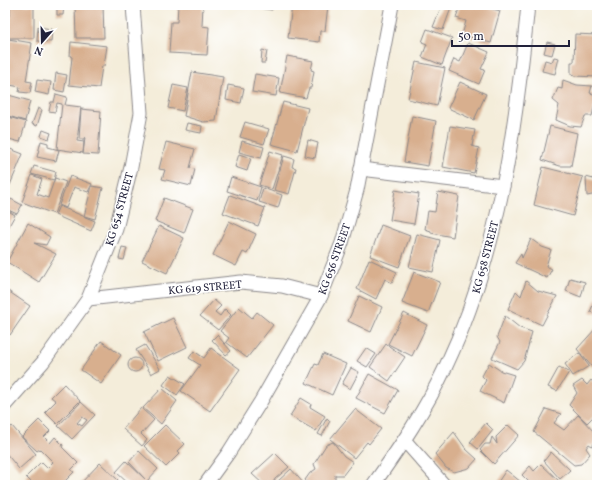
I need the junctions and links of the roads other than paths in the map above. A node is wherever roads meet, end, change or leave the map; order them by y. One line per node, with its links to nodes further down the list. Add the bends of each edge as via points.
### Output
1 (133, 5): 7 (street, KG 654 STREET, via 141,113 116,229)
2 (392, 5): 4 (street, KG 656 STREET)
3 (528, 5): 5 (street, KG 658 STREET, via 519,98)
4 (361, 168): 5 (street); 6 (street, KG 656 STREET, via 342,243)
5 (503, 186): 9 (street, KG 658 STREET, via 487,256 470,308 446,367)
6 (320, 296): 7 (street, KG 619 STREET, via 282,286 241,282); 10 (street, KG 656 STREET, via 261,401)
7 (88, 299): 8 (street, KG 654 STREET, via 43,362)
8 (5, 405)
9 (405, 441): 11 (street, KG 658 STREET); 12 (street)
10 (205, 485)
11 (373, 485)
12 (444, 485)

